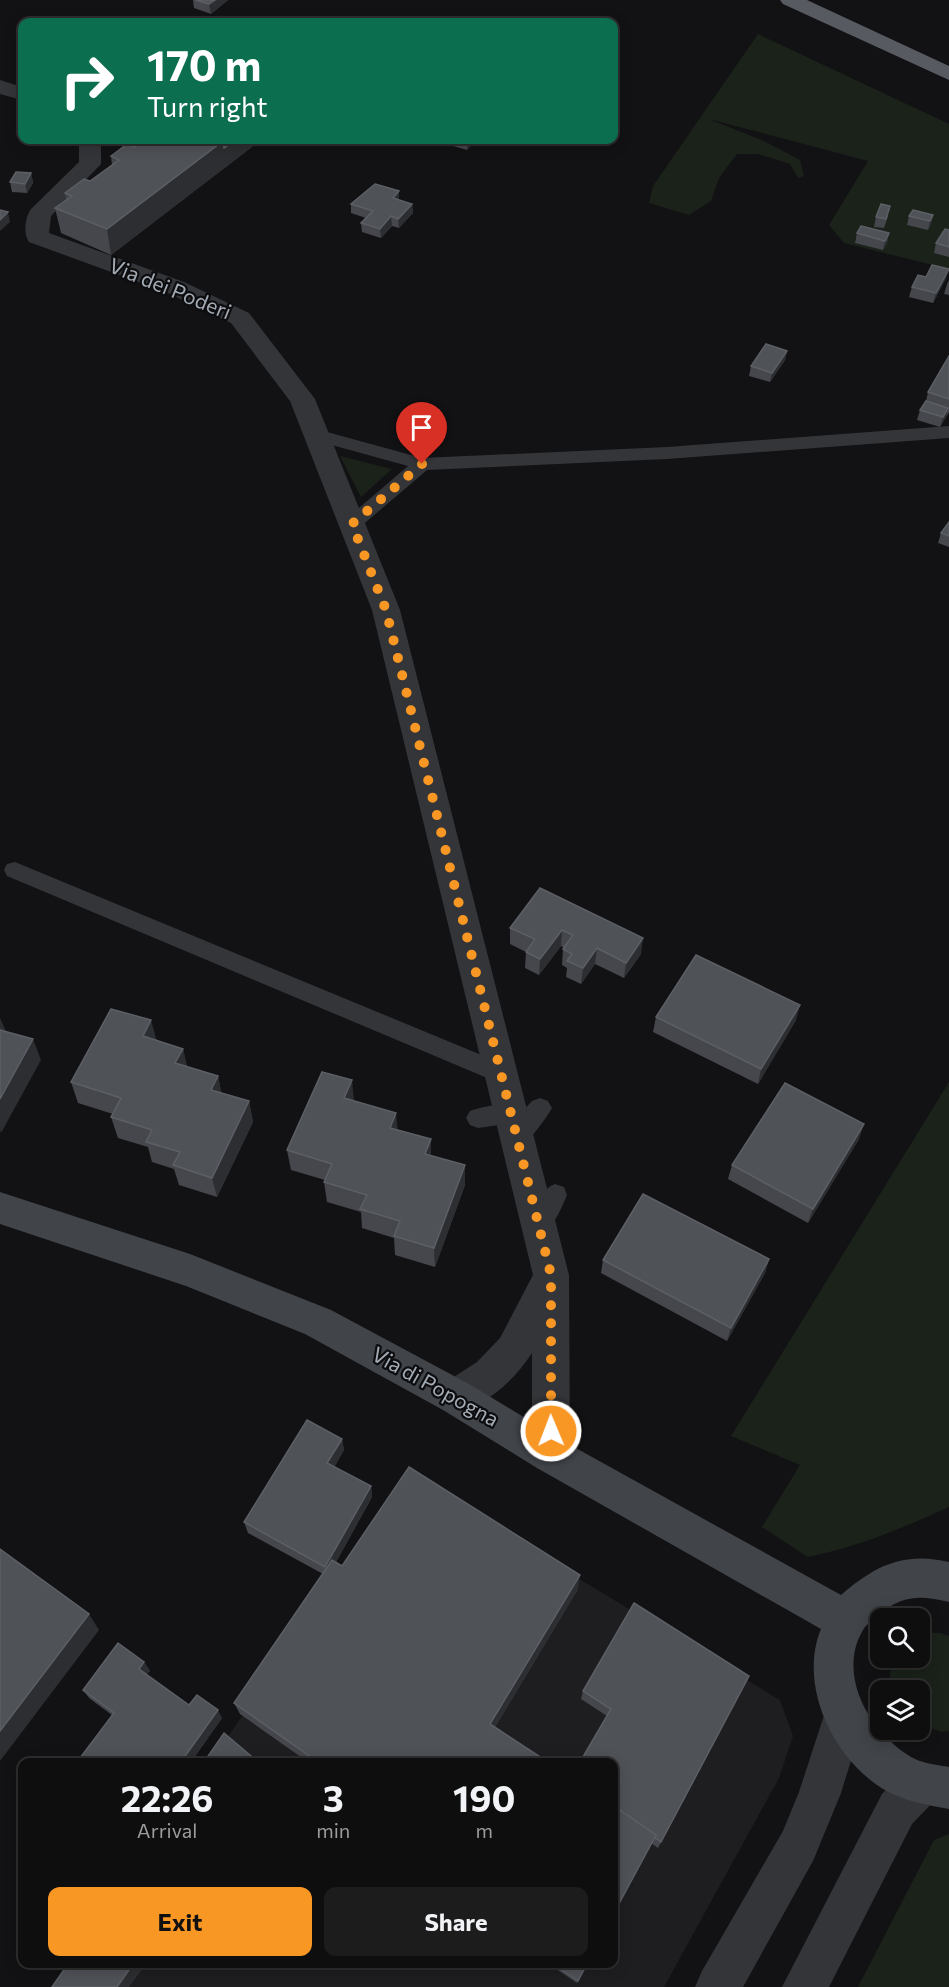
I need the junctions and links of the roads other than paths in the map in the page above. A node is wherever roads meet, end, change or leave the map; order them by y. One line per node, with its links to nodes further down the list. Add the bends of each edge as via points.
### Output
1 (790, 0): 2 (highway)
2 (949, 74)
3 (0, 87): 4 (street)
4 (18, 93)
5 (90, 144): 7 (street, Via dei Poderi, via 90,164 39,214 37,237 175,287 240,318 302,399)
6 (949, 432): 8 (lane, via 667,453)
7 (316, 435): 8 (lane); 9 (street, Via dei Poderi)
8 (422, 464): 9 (lane)
9 (352, 524): 11 (street, Via dei Poderi, via 386,610)
10 (15, 870): 11 (lane)
11 (500, 1073): 13 (street, Via dei Poderi)
12 (478, 1118): 13 (lane)
13 (522, 1120): 16 (street, Via dei Poderi)
14 (555, 1195): 16 (lane)
15 (0, 1208): 18 (main road, Via di Popogna, via 190,1271 280,1306 318,1322)
16 (538, 1224): 17 (street, Via dei Poderi)
17 (551, 1275): 18 (street, via 523,1337 500,1367); 19 (street, Via dei Poderi)
18 (456, 1396): 19 (main road, Via di Popogna)
19 (551, 1455): 21 (main road, Via di Popogna)
20 (949, 1582): 21 (main road, via 914,1578 887,1584 864,1599)
21 (846, 1620): 22 (main road, via 834,1665)
22 (844, 1715): 23 (main road, via 875,1758 905,1778); 24 (street, via 820,1793 798,1846)
23 (935, 1786): 25 (street, via 897,1809)
24 (718, 1987)
25 (805, 1987)

